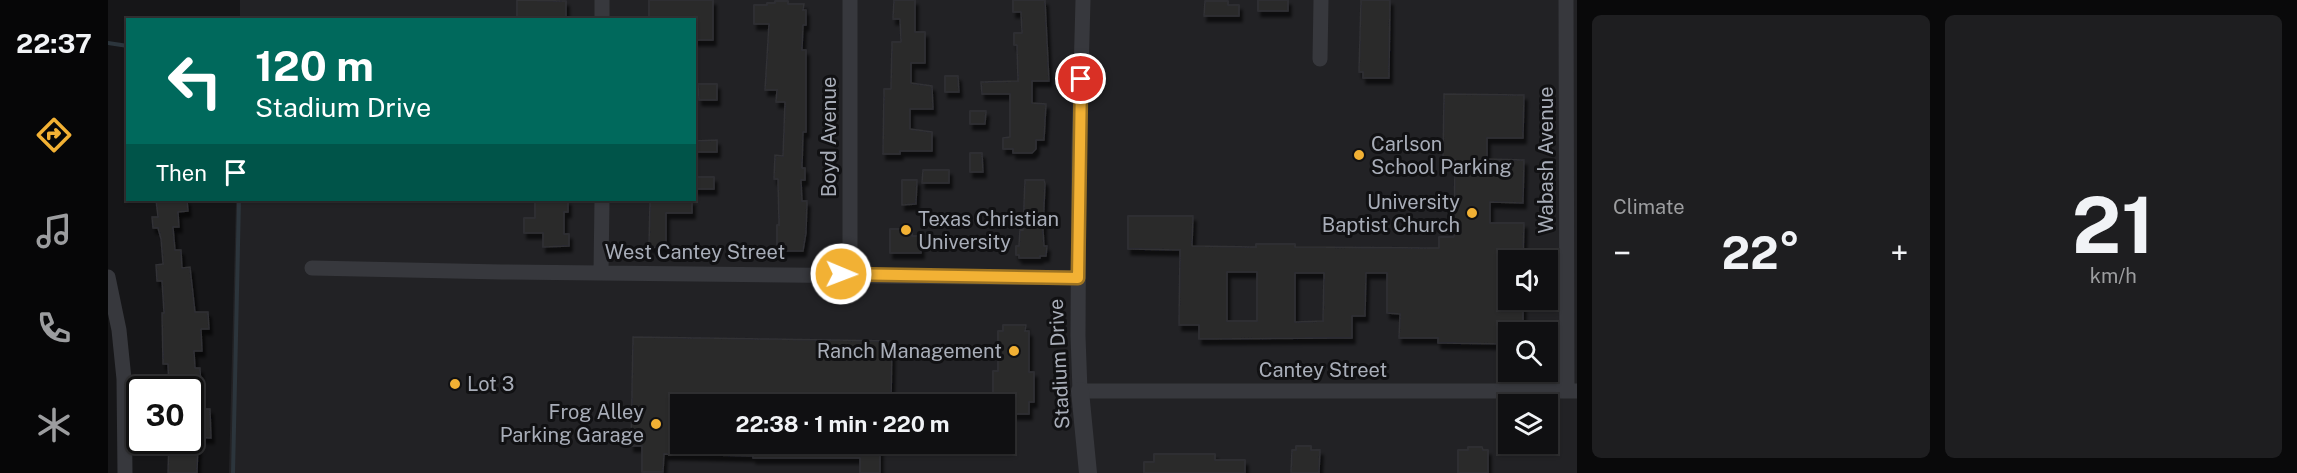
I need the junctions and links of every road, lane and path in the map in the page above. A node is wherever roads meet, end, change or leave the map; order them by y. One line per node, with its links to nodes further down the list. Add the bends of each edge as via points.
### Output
1 (602, 0): 6 (street)
2 (850, 0): 11 (street, Boyd Avenue)
3 (1083, 0): 13 (street, Stadium Drive)
4 (1321, 0): 7 (street)
5 (1566, 0): 15 (street, Wabash Avenue)
6 (602, 18)
7 (1320, 59)
8 (602, 201): 10 (street)
9 (312, 268): 10 (street, West Cantey Street)
10 (601, 272): 11 (street, West Cantey Street)
11 (850, 274): 13 (street, West Cantey Street)
12 (108, 277): 16 (street, via 124,379)
13 (1078, 278): 14 (street, Stadium Drive)
14 (1080, 391): 15 (street, Cantey Street); 17 (street, Stadium Drive)
15 (1572, 392)
16 (125, 473)
17 (1088, 473)

